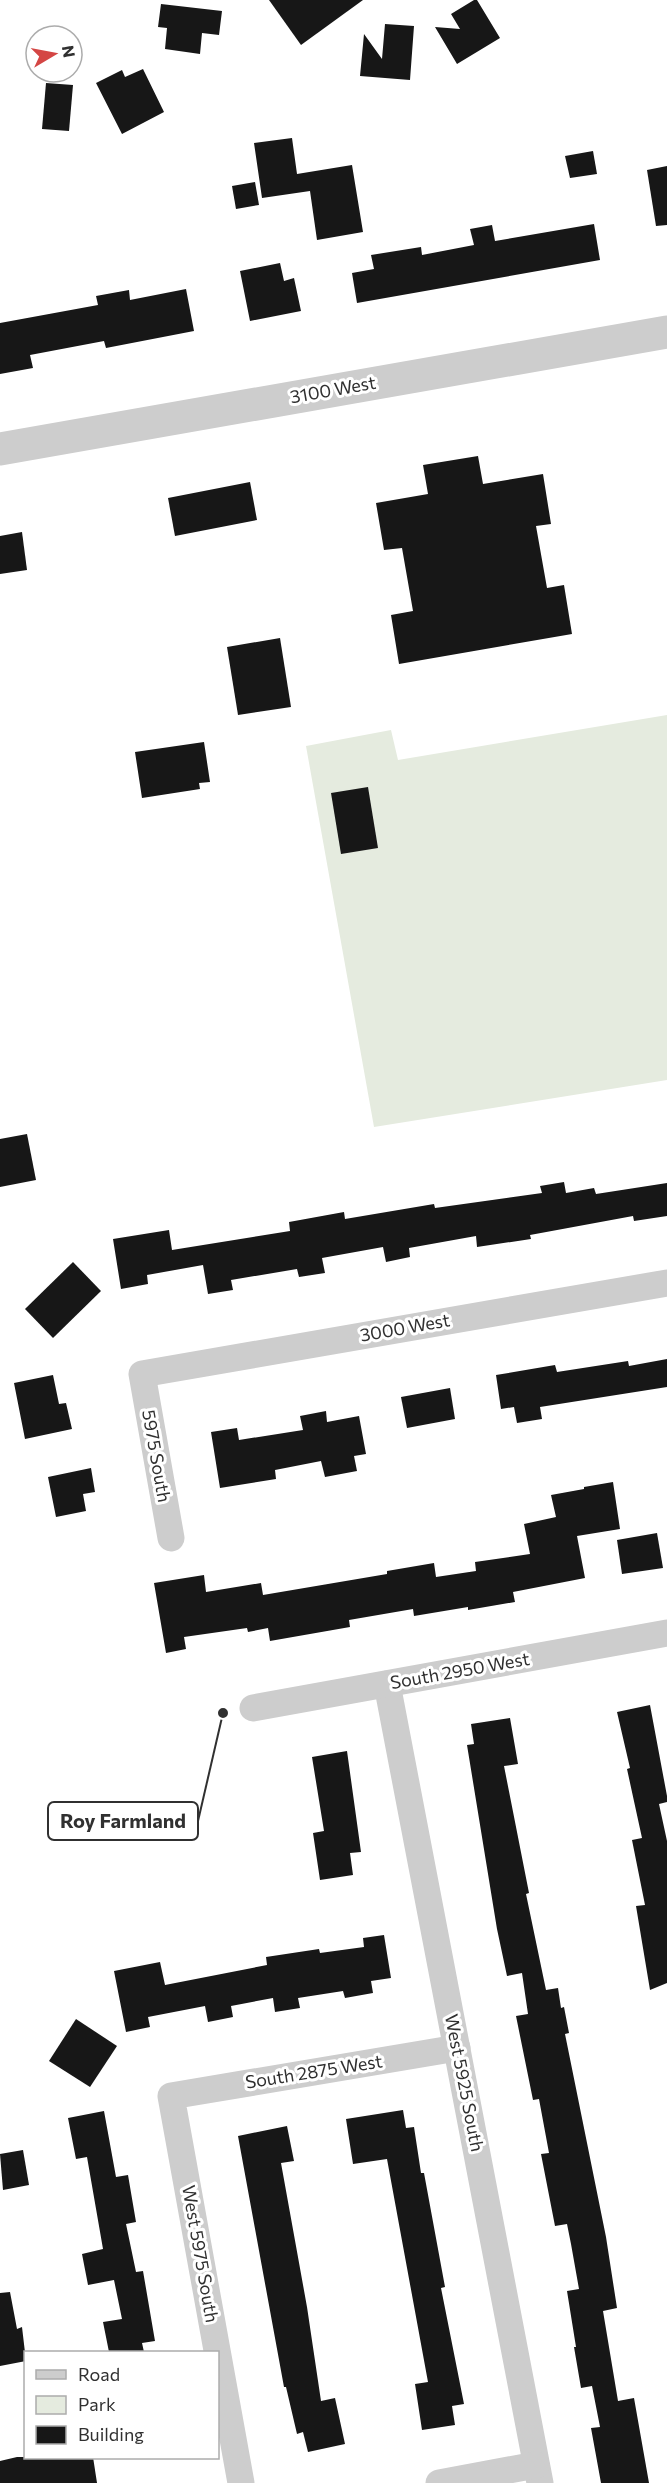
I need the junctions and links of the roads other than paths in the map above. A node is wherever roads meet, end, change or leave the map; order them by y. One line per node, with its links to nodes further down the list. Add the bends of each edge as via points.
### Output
1 (667, 332): 2 (street, 3100 West)
2 (0, 449)
3 (667, 1283): 4 (street, 3000 West)
4 (142, 1374): 5 (street, 5975 South)
5 (171, 1538)
6 (667, 1633): 7 (street, South 2950 West)
7 (387, 1684): 8 (street, South 2950 West); 9 (street, West 5925 South)
8 (253, 1708)
9 (457, 2048): 10 (street, South 2875 West); 13 (street, West 5925 South)
10 (171, 2096): 11 (street, West 5975 South)
11 (217, 2351)
12 (219, 2361): 14 (street, West 5975 South)
13 (538, 2474): 15 (street)
14 (241, 2483)
15 (439, 2483)

